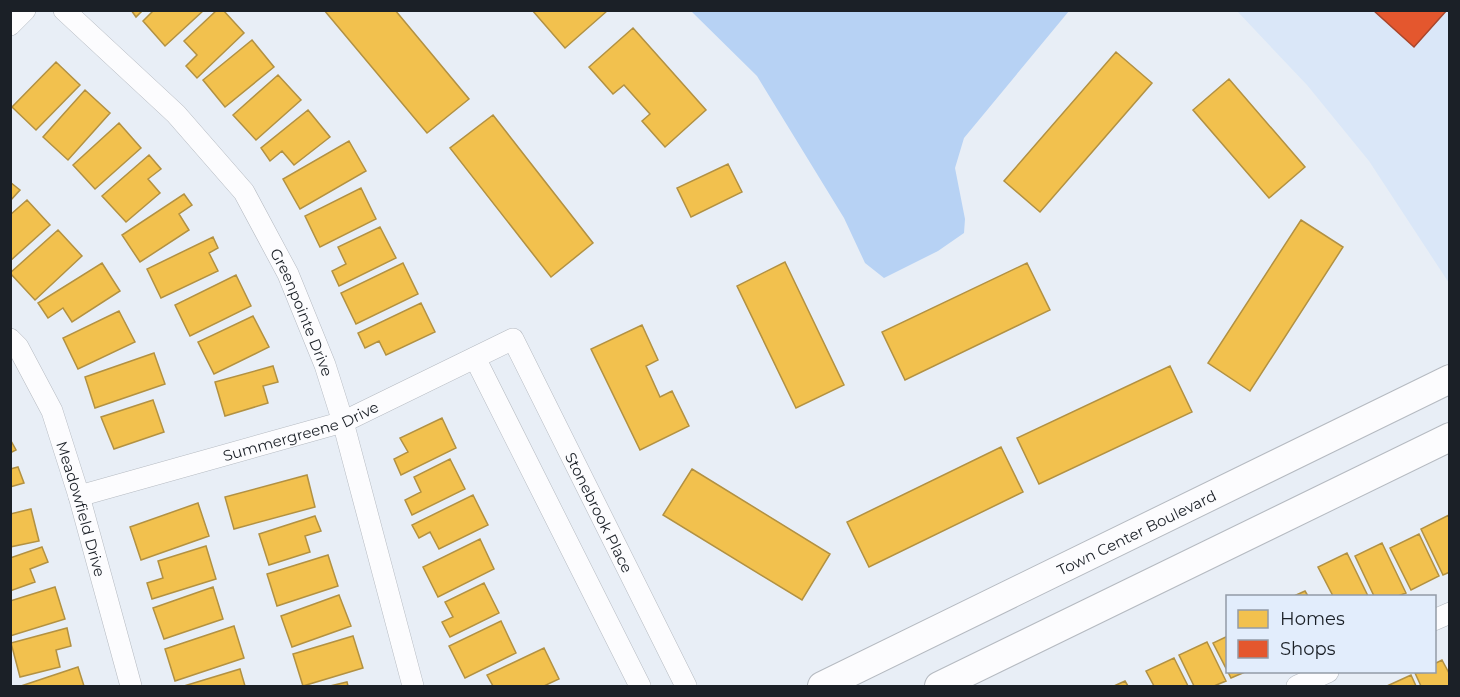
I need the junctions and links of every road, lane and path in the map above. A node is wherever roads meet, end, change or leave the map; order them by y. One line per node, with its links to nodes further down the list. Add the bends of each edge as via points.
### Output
1 (25, 10): 3 (street)
2 (64, 10): 8 (street, Greenpointe Drive, via 176,114 244,192 288,274)
3 (10, 25)
4 (10, 339): 10 (street, Meadowfield Drive, via 52,411)
5 (513, 339): 6 (street, Summergreene Drive); 15 (street, Stonebrook Place)
6 (475, 358): 8 (street, Summergreene Drive); 14 (street)
7 (1449, 380): 16 (main road, Town Center Boulevard)
8 (343, 422): 10 (street, Summergreene Drive); 13 (street, Greenpointe Drive)
9 (1449, 437): 17 (main road)
10 (79, 496): 12 (street, Meadowfield Drive)
11 (1326, 673): 18 (street)
12 (131, 687)
13 (413, 687)
14 (640, 687)
15 (686, 687)
16 (822, 687)
17 (939, 687)
18 (1297, 687)

